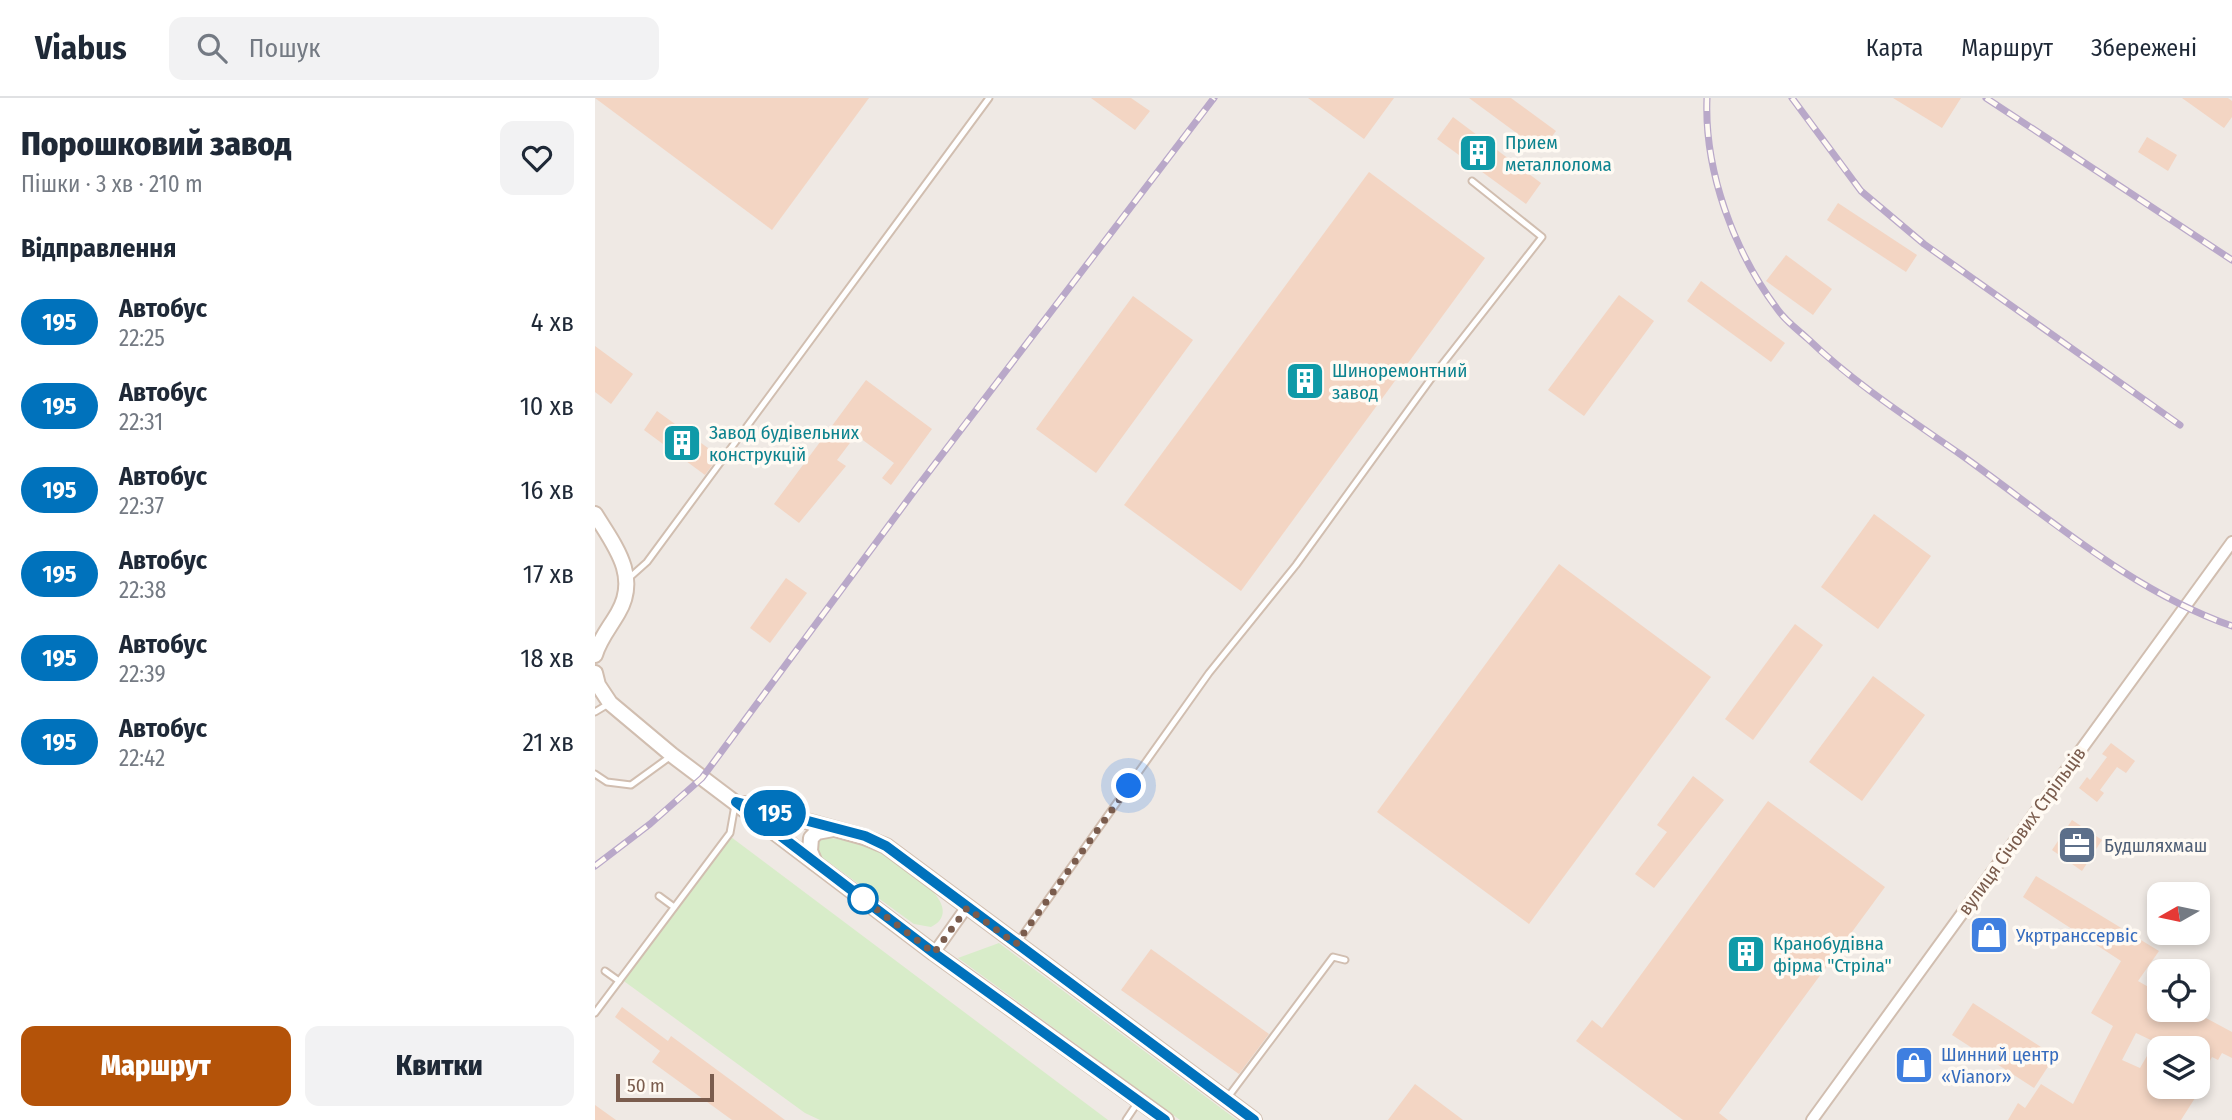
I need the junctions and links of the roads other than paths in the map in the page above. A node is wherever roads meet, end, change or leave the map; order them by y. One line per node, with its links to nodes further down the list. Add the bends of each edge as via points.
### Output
1 (989, 98): 5 (lane, via 647,562)
2 (1472, 181): 18 (lane, via 1542,237 1433,376 1296,565 1209,673)
3 (595, 514): 5 (street, via 623,560)
4 (2232, 542): 29 (street, вулиця Січових Стрільців)
5 (628, 579): 6 (street, via 622,606)
6 (595, 655)
7 (595, 673): 8 (street, via 600,691)
8 (610, 703): 9 (lane); 10 (street)
9 (595, 712)
10 (672, 755): 11 (lane, via 631,785 607,782); 12 (street)
11 (595, 774)
12 (736, 802): 13 (street); 14 (street); 16 (lane, via 730,833)
13 (834, 828): 14 (street, via 811,838); 17 (street, via 886,846)
14 (815, 863): 19 (street)
15 (659, 896): 16 (lane)
16 (674, 907): 22 (lane)
17 (967, 908): 18 (street); 19 (street)
18 (1016, 944): 24 (street)
19 (934, 953): 25 (street)
20 (1345, 960): 24 (lane, via 1333,957)
21 (605, 971): 22 (lane)
22 (619, 981): 23 (lane)
23 (595, 1013)
24 (1226, 1099): 28 (street)
25 (1139, 1101): 26 (lane); 27 (street)
26 (1126, 1120)
27 (1165, 1120)
28 (1254, 1120)
29 (1812, 1120)

